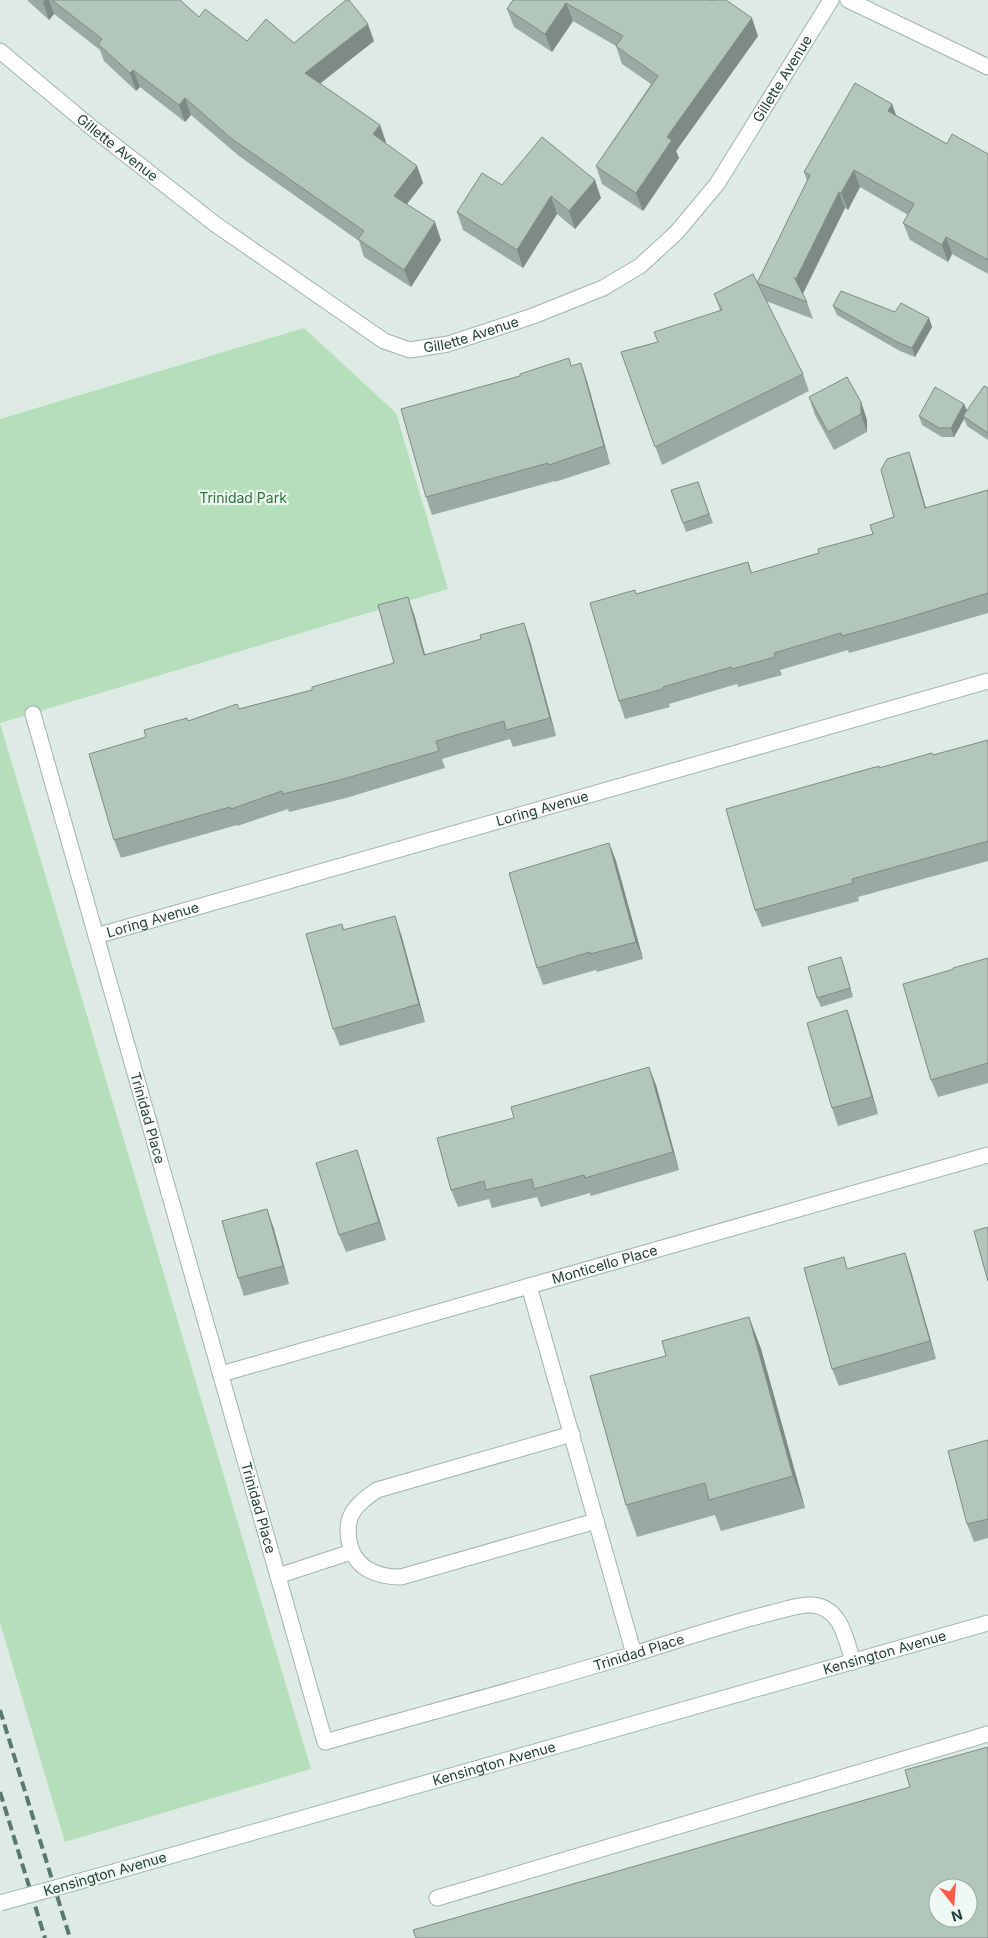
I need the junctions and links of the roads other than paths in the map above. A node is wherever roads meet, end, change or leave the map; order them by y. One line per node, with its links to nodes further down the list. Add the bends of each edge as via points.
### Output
1 (831, 0): 3 (street, Gillette Avenue, via 717,184 677,232 640,266 603,288 533,316 448,344 410,350 384,341 215,224)
2 (848, 0): 4 (street)
3 (0, 51)
4 (988, 67)
5 (988, 680): 7 (street, Loring Avenue)
6 (33, 714): 7 (street, Trinidad Place)
7 (96, 936): 10 (street, Trinidad Place)
8 (988, 1155): 9 (street, Monticello Place)
9 (529, 1286): 10 (street, Monticello Place); 11 (street)
10 (221, 1374): 14 (street, Trinidad Place)
11 (572, 1434): 12 (street); 13 (street, via 377,1490 350,1516 347,1531)
12 (596, 1521): 13 (street, via 401,1576 372,1573); 16 (street)
13 (351, 1552): 14 (street)
14 (278, 1576): 16 (street, Trinidad Place, via 325,1742)
15 (988, 1623): 17 (street, Kensington Avenue)
16 (634, 1654): 17 (street, Trinidad Place, via 756,1616 812,1605 836,1616 844,1630)
17 (853, 1662): 20 (street, Kensington Avenue, bridge)
18 (988, 1734): 19 (street)
19 (437, 1898)
20 (0, 1903)

